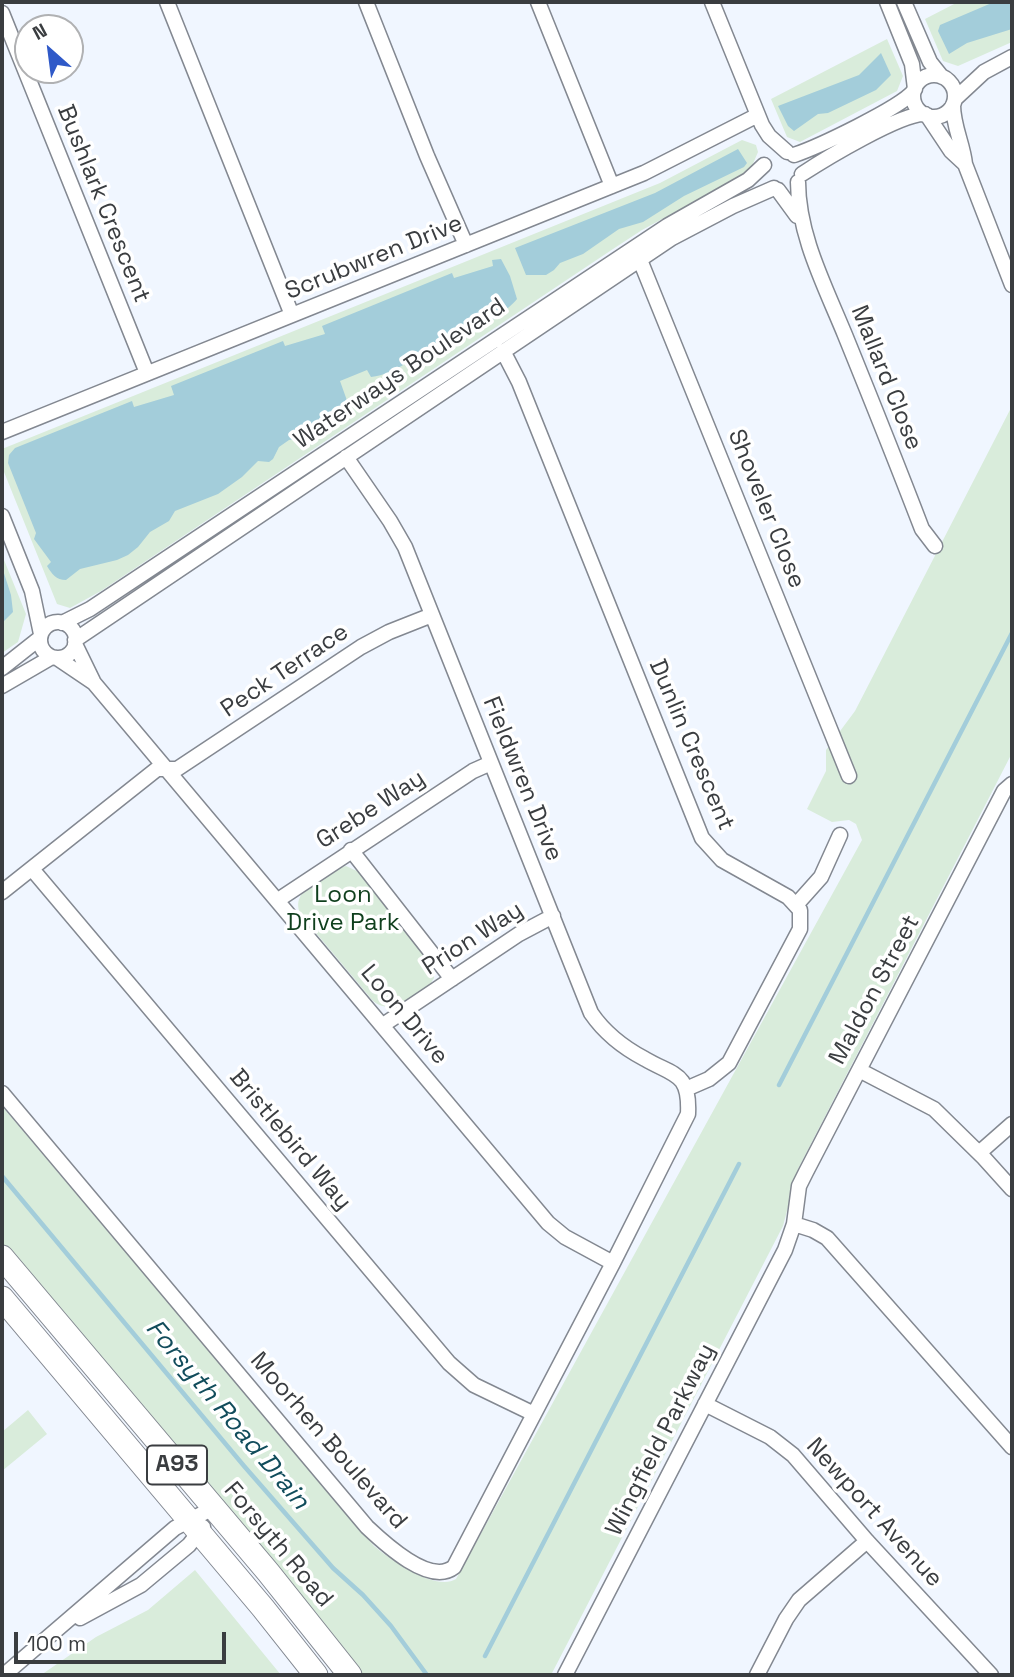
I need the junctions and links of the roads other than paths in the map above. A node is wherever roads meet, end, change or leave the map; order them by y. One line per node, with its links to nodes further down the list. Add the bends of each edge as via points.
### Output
1 (167, 2): 25 (street)
2 (366, 2): 22 (street)
3 (538, 2): 19 (street)
4 (712, 2): 14 (street)
5 (887, 2): 11 (street, via 912,64)
6 (904, 2): 10 (street, via 930,62)
7 (2, 13): 27 (street, Bushlark Crescent)
8 (1012, 57): 9 (street)
9 (984, 72): 10 (street); 12 (street)
10 (944, 78): 11 (street, via 926,77); 12 (street, via 953,88)
11 (915, 90): 13 (street, via 916,105); 15 (street, via 898,104 810,149)
12 (954, 102): 13 (street, via 942,115); 17 (street)
13 (926, 115): 17 (street); 18 (street, via 898,122)
14 (760, 120): 15 (street, via 769,136); 16 (street); 19 (street, Scrubwren Drive)
15 (790, 154): 16 (street, via 777,152); 18 (street, via 800,163)
16 (765, 163): 20 (street, via 764,176); 34 (street, Waterways Boulevard, via 748,180 667,226)
17 (965, 163): 24 (street)
18 (800, 178): 20 (street, via 789,189); 21 (street, Mallard Close)
19 (612, 186): 22 (street, Scrubwren Drive)
20 (776, 189): 21 (street, Mallard Close); 23 (street, Waterways Boulevard, via 685,230)
21 (802, 223): 31 (street, Mallard Close, via 922,529)
22 (466, 245): 25 (street, Scrubwren Drive)
23 (640, 260): 26 (street, Waterways Boulevard); 43 (street, Shoveler Close)
24 (1012, 285)
25 (292, 315): 27 (street, Scrubwren Drive)
26 (503, 351): 29 (street, Waterways Boulevard); 50 (street, Dunlin Crescent, via 702,838 722,860)
27 (147, 373): 28 (street, Scrubwren Drive)
28 (2, 432)
29 (346, 457): 33 (street, Fieldwren Drive, via 400,537); 36 (street, Waterways Boulevard)
30 (2, 516): 32 (street)
31 (935, 546)
32 (32, 591): 34 (street); 35 (street)
33 (432, 615): 41 (street, Fieldwren Drive); 42 (street, Peck Terrace, via 369,642 188,763)
34 (61, 623): 35 (street, via 49,625); 36 (street, via 72,629)
35 (40, 636): 37 (street, via 43,650); 38 (street)
36 (75, 642): 37 (street, via 68,654); 39 (street, Loon Drive)
37 (54, 657): 39 (street, Loon Drive); 40 (street)
38 (2, 667)
39 (94, 683): 42 (street, Loon Drive)
40 (2, 687)
41 (491, 763): 46 (street, Grebe Way); 51 (street, Fieldwren Drive)
42 (167, 770): 47 (street, via 157,769); 49 (street, Loon Drive)
43 (849, 776)
44 (1012, 784): 54 (street, Maldon Street, via 1004,791)
45 (841, 835): 50 (street, via 821,877)
46 (351, 850): 49 (street, Grebe Way); 52 (street)
47 (32, 869): 48 (street); 65 (street, Bristlebird Way, via 449,1363 474,1385)
48 (2, 892)
49 (278, 900): 53 (street, Loon Drive)
50 (796, 905): 55 (street, via 800,929 729,1063)
51 (553, 916): 52 (street, Prion Way); 55 (street, Fieldwren Drive, via 597,1022 646,1060 672,1070)
52 (452, 979): 53 (street, Prion Way)
53 (383, 1025): 62 (street, Loon Drive, via 548,1223)
54 (859, 1070): 58 (street, via 934,1110); 60 (street, Maldon Street, via 799,1186)
55 (686, 1089): 62 (street, Moorhen Boulevard, via 688,1114)
56 (2, 1093): 65 (street, Moorhen Boulevard, via 367,1527 399,1555 437,1573 454,1567)
57 (1012, 1124): 58 (street)
58 (979, 1153): 59 (street)
59 (1012, 1189)
60 (794, 1224): 64 (street, Wingfield Parkway); 66 (street, via 827,1238)
61 (2, 1257): 67 (highway, Forsyth Road / A93)
62 (613, 1263): 65 (street, Moorhen Boulevard)
63 (2, 1298): 68 (highway, A93)
64 (705, 1404): 69 (street, Newport Avenue, via 770,1437 793,1455); 75 (street, Wingfield Parkway)
65 (534, 1414)
66 (1012, 1447)
67 (214, 1508): 68 (street); 74 (highway, Forsyth Road / A93)
68 (194, 1527): 70 (street, via 141,1585); 70 (street, via 175,1528); 73 (highway, A93)
69 (867, 1541): 71 (street, Newport Avenue); 76 (street, via 799,1600)
70 (54, 1632): 72 (street)
71 (987, 1674)
72 (4, 1675)
73 (316, 1675)
74 (350, 1675)
75 (565, 1675)
76 (757, 1675)

